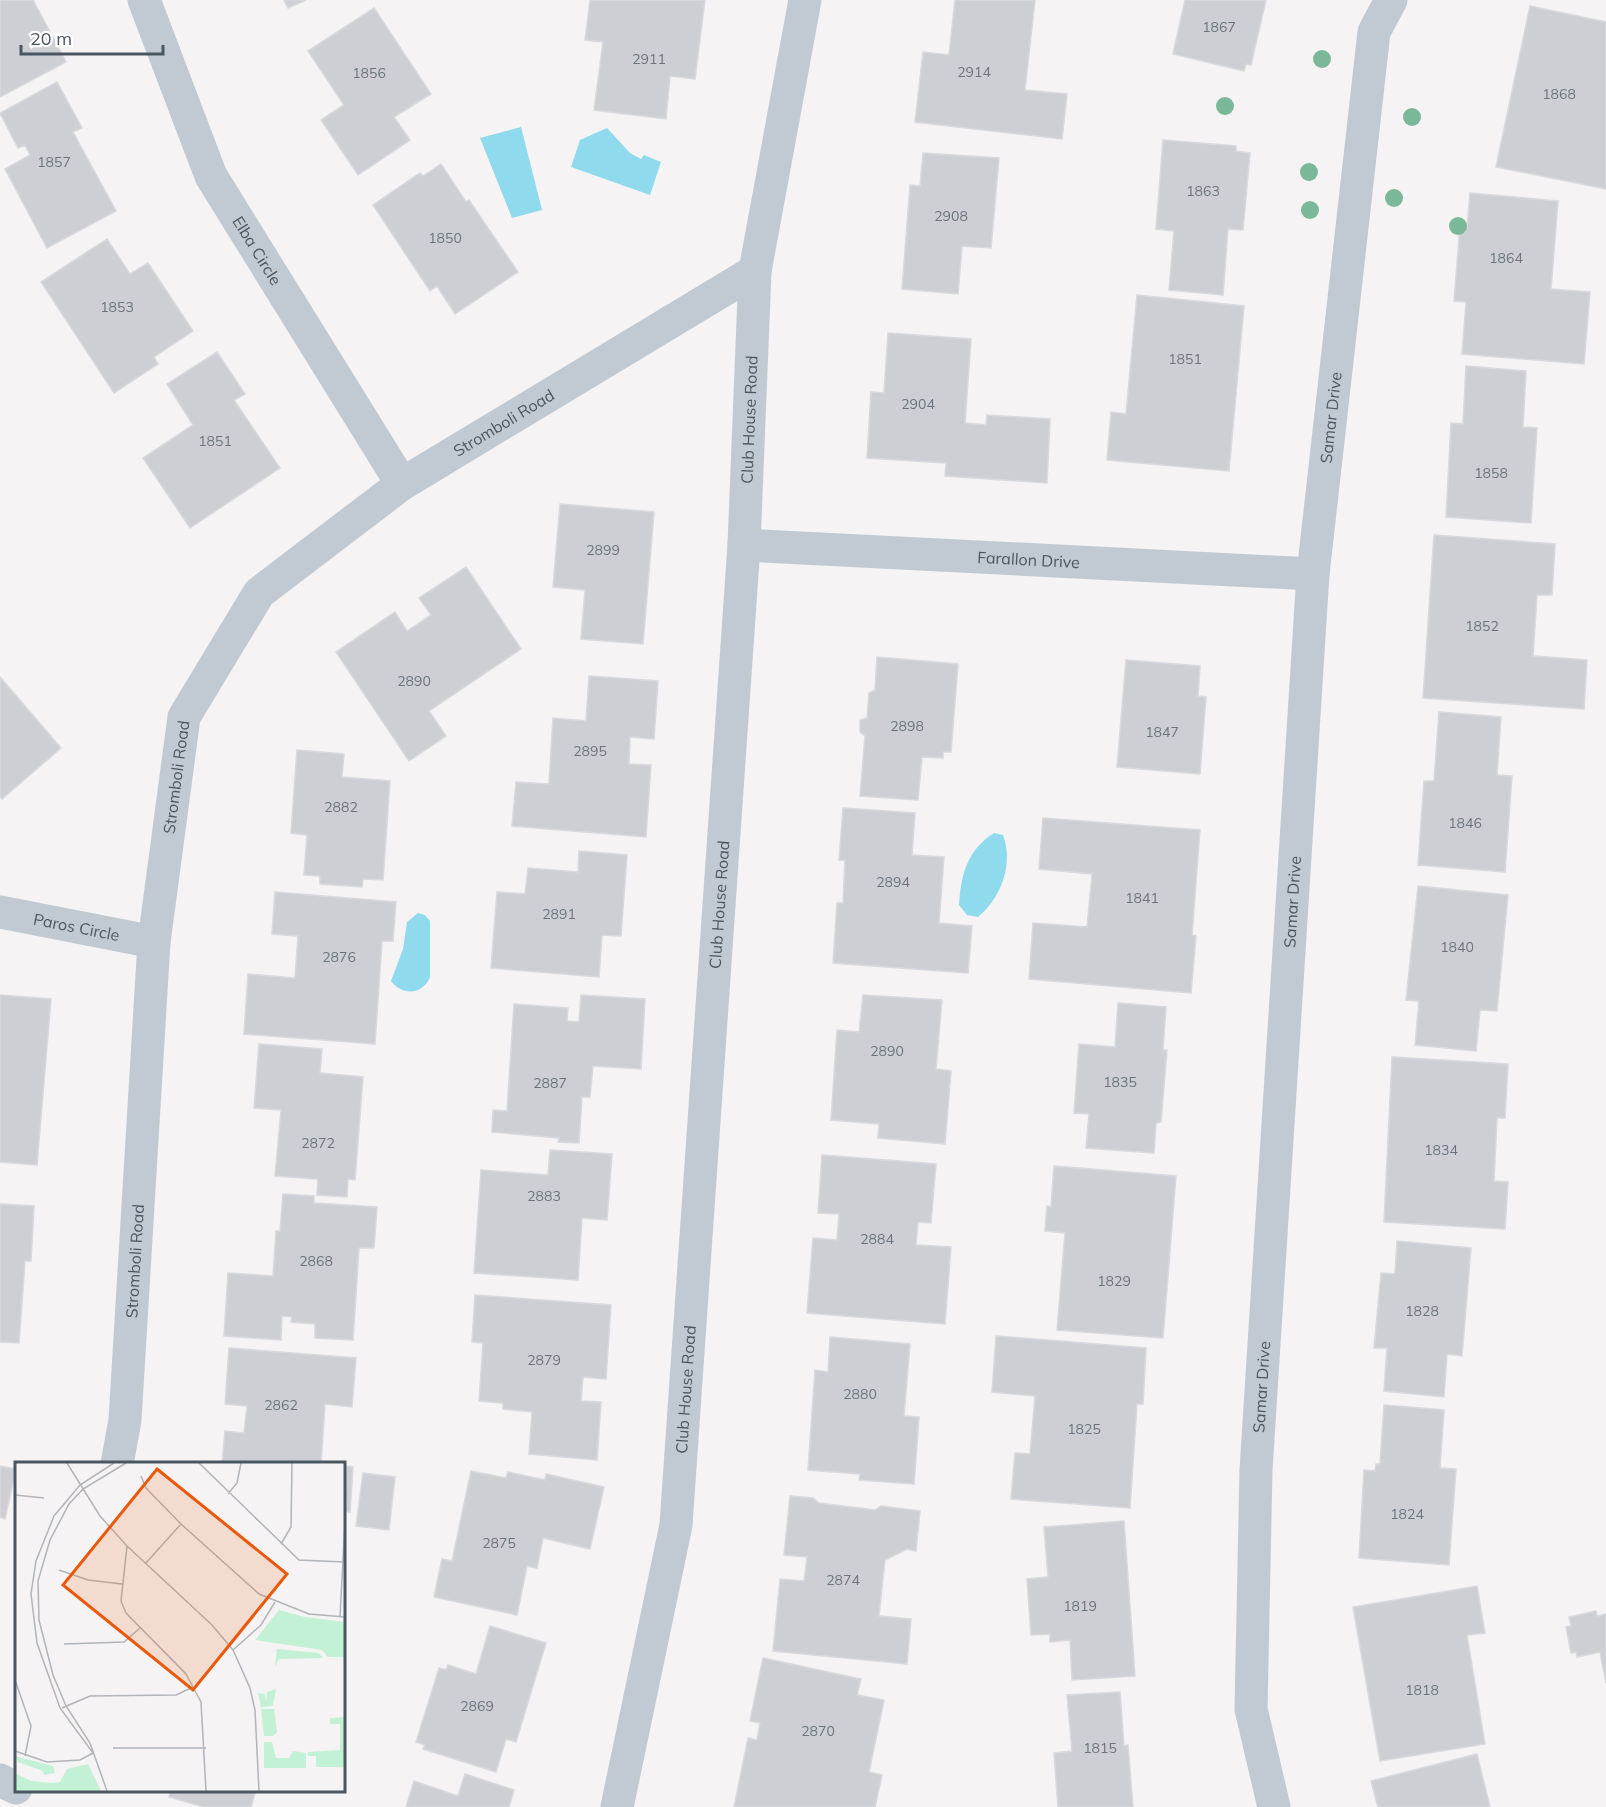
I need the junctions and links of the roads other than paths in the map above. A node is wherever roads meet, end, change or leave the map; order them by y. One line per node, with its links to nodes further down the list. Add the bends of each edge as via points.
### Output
1 (144, 0): 5 (street, Elba Circle, via 211,176)
2 (804, 0): 4 (street, Club House Road)
3 (1390, 0): 7 (street, Samar Drive, via 1374,32)
4 (755, 271): 5 (street, Stromboli Road); 6 (street, Club House Road)
5 (402, 484): 9 (street, Stromboli Road, via 259,593 184,717)
6 (744, 545): 7 (street, Farallon Drive); 15 (street, Club House Road, via 676,1525)
7 (1313, 574): 16 (street, Samar Drive, via 1256,1470 1251,1709)
8 (0, 912): 9 (street, Paros Circle)
9 (154, 942): 10 (street, Stromboli Road, via 125,1420)
10 (117, 1462)
11 (0, 1780): 12 (street)
12 (15, 1788)
13 (21, 1792): 14 (street)
14 (14, 1807)
15 (617, 1807)
16 (1275, 1807)

